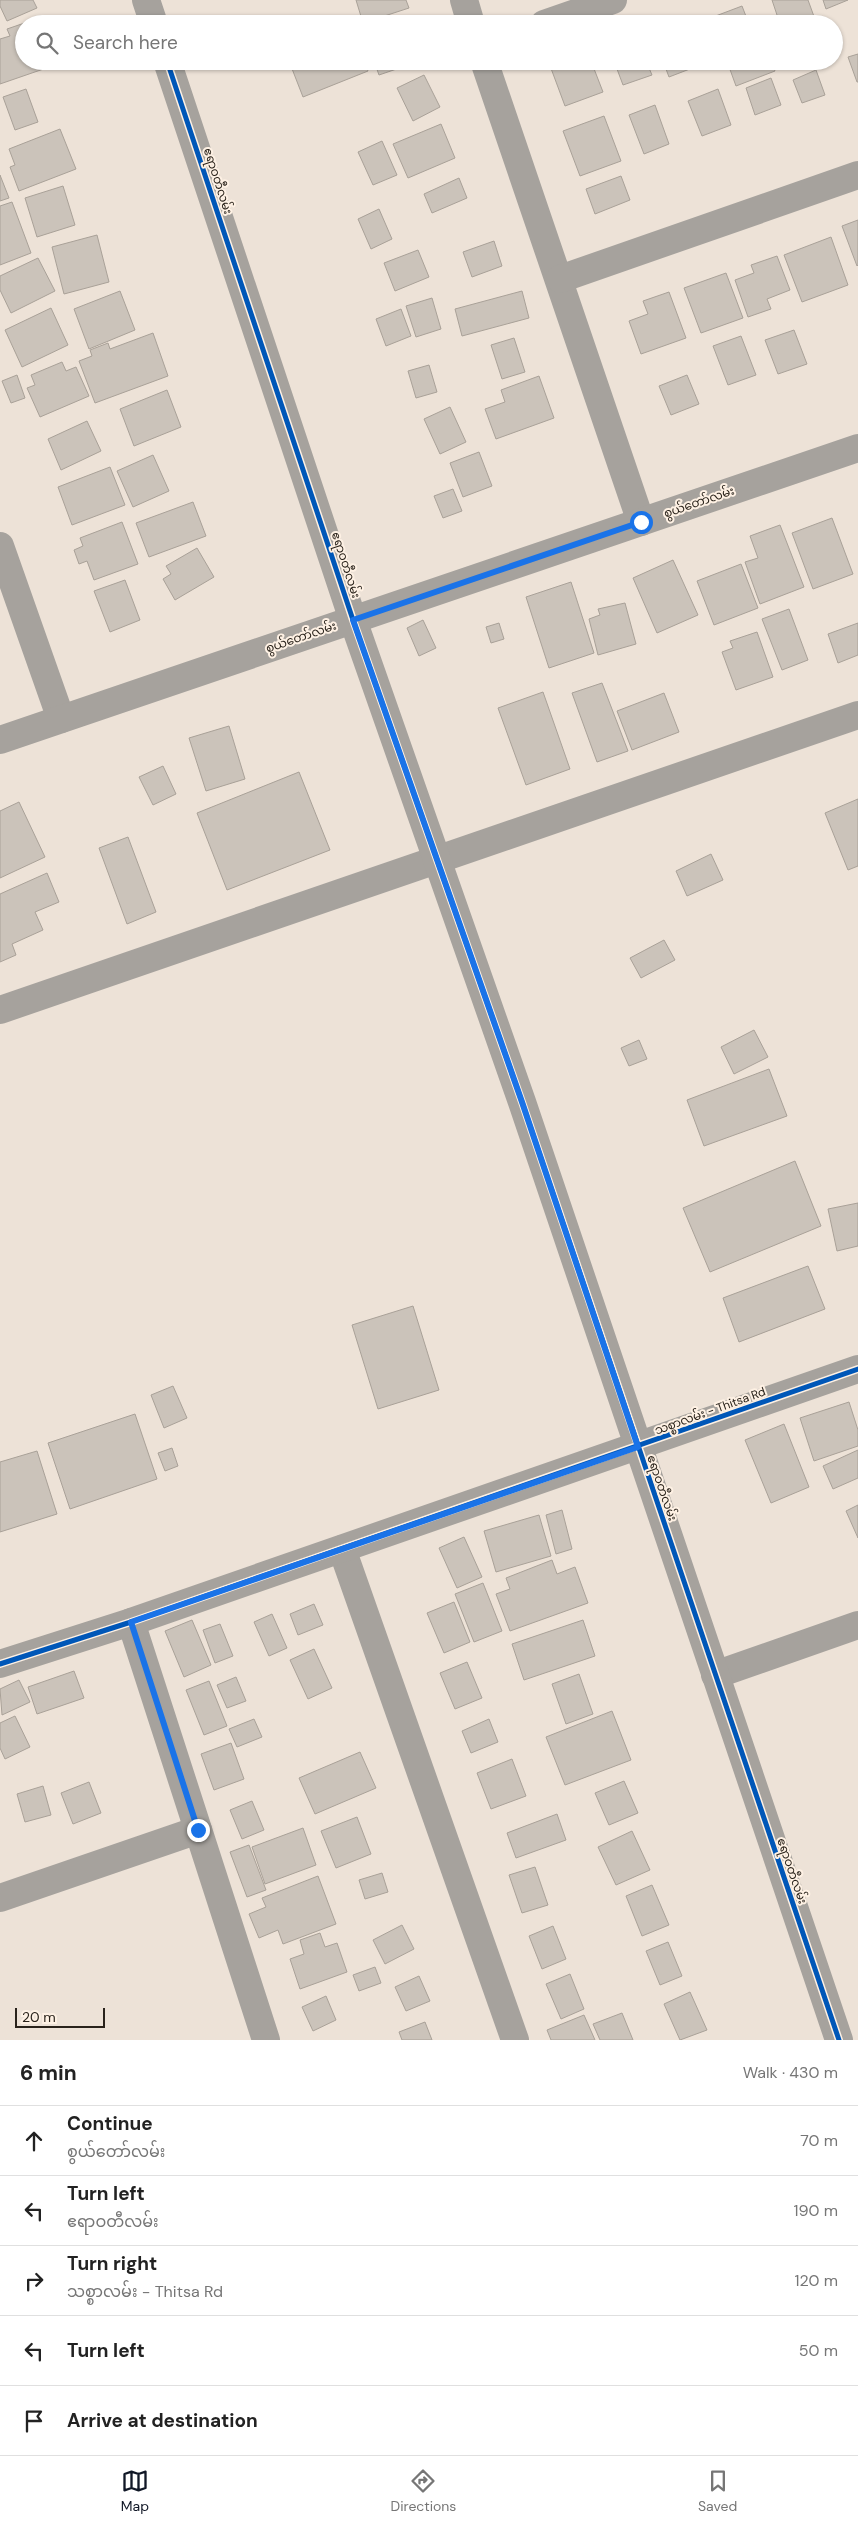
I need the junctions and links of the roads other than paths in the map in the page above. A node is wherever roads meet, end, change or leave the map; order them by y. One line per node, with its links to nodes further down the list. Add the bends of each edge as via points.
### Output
1 (146, 0): 4 (street)
2 (464, 0): 5 (street)
3 (613, 0): 6 (street)
4 (151, 15)
5 (469, 15)
6 (570, 15)
7 (170, 70): 14 (street, ဧရာဝတီလမ်း)
8 (487, 70): 10 (street)
9 (858, 175): 10 (street)
10 (560, 279): 12 (street)
11 (858, 448): 12 (street, စွယ်တော်လမ်း)
12 (641, 522): 14 (street, စွယ်တော်လမ်း)
13 (0, 546): 16 (street)
14 (353, 620): 16 (street, စွယ်တော်လမ်း); 18 (street, ဧရာဝတီလမ်း)
15 (858, 716): 18 (street)
16 (61, 719): 17 (street, စွယ်တော်လမ်း)
17 (0, 740)
18 (438, 861): 19 (street); 21 (street, ဧရာဝတီလမ်း)
19 (0, 1010)
20 (858, 1369): 21 (street, သစ္စာလမ်း - Thitsa Rd)
21 (638, 1447): 22 (street, သစ္စာလမ်း - Thitsa Rd); 26 (street, ဧရာဝတီလမ်း)
22 (342, 1549): 23 (street, သစ္စာလမ်း - Thitsa Rd); 30 (street)
23 (131, 1622): 25 (street, သစ္စာလမ်း - Thitsa Rd); 27 (street)
24 (858, 1625): 26 (street)
25 (0, 1664)
26 (715, 1675): 31 (street, ဧရာဝတီလမ်း)
27 (198, 1830): 28 (street); 29 (street)
28 (0, 1898)
29 (266, 2040)
30 (515, 2040)
31 (839, 2040)

